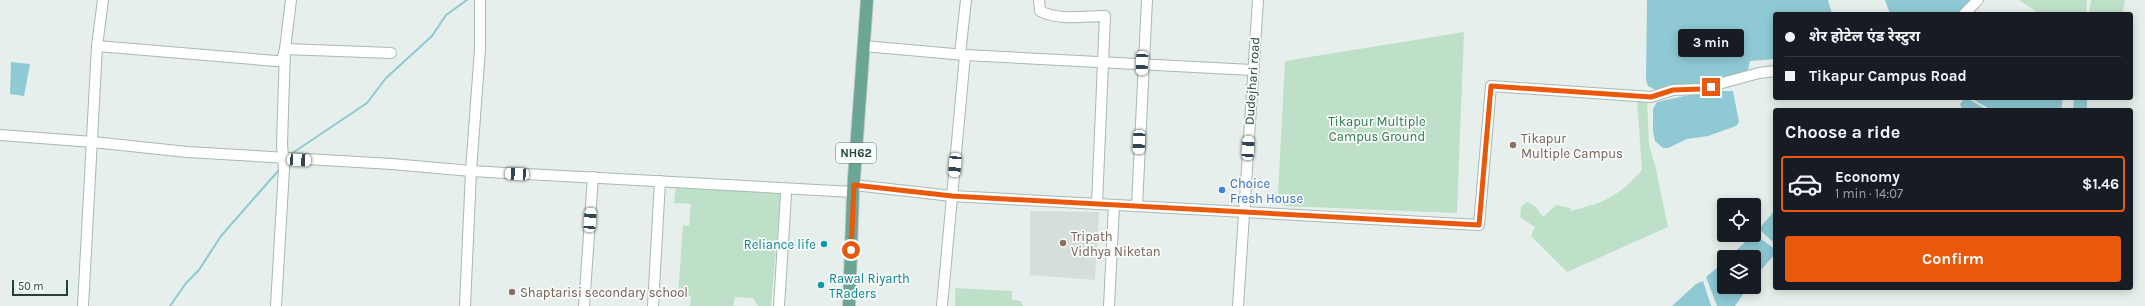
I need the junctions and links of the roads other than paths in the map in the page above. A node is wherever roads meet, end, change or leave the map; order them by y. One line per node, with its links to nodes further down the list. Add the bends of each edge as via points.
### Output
1 (103, 0): 11 (street)
2 (291, 0): 13 (street)
3 (480, 0): 23 (street)
4 (867, 0): 12 (main road, NH62)
5 (966, 0): 15 (street)
6 (1039, 0): 16 (street, via 1040,11 1046,14 1067,17 1105,16)
7 (1147, 0): 17 (street)
8 (1258, 0): 18 (street, Dudejhari road)
9 (1978, 0): 10 (street)
10 (1966, 12)
11 (97, 46): 13 (street, via 276,61 282,61); 21 (street)
12 (864, 46): 15 (street); 26 (main road, NH62)
13 (285, 49): 14 (street); 22 (street)
14 (391, 54)
15 (962, 54): 16 (street); 28 (street)
16 (1102, 62): 17 (street); 29 (street)
17 (1142, 63): 18 (street); 31 (street)
18 (1252, 70): 32 (street, Dudejhari road)
19 (1773, 71): 32 (street, via 1700,89 1673,90 1651,97 1491,86 1479,225)
20 (0, 135): 21 (street)
21 (93, 142): 22 (street); 33 (street)
22 (283, 159): 23 (street); 34 (street)
23 (471, 171): 24 (street); 35 (street)
24 (593, 177): 25 (street); 36 (street)
25 (660, 181): 26 (street); 37 (street)
26 (854, 188): 28 (street); 39 (main road, NH62)
27 (786, 194): 38 (street)
28 (952, 196): 29 (street); 40 (street)
29 (1097, 204): 30 (street)
30 (1114, 205): 31 (street); 41 (street)
31 (1137, 206): 32 (street)
32 (1244, 211): 42 (street, Dudejhari road)
33 (83, 306)
34 (276, 306)
35 (465, 306)
36 (584, 306)
37 (653, 306)
38 (779, 306)
39 (848, 306)
40 (942, 306)
41 (1110, 306)
42 (1238, 306)

